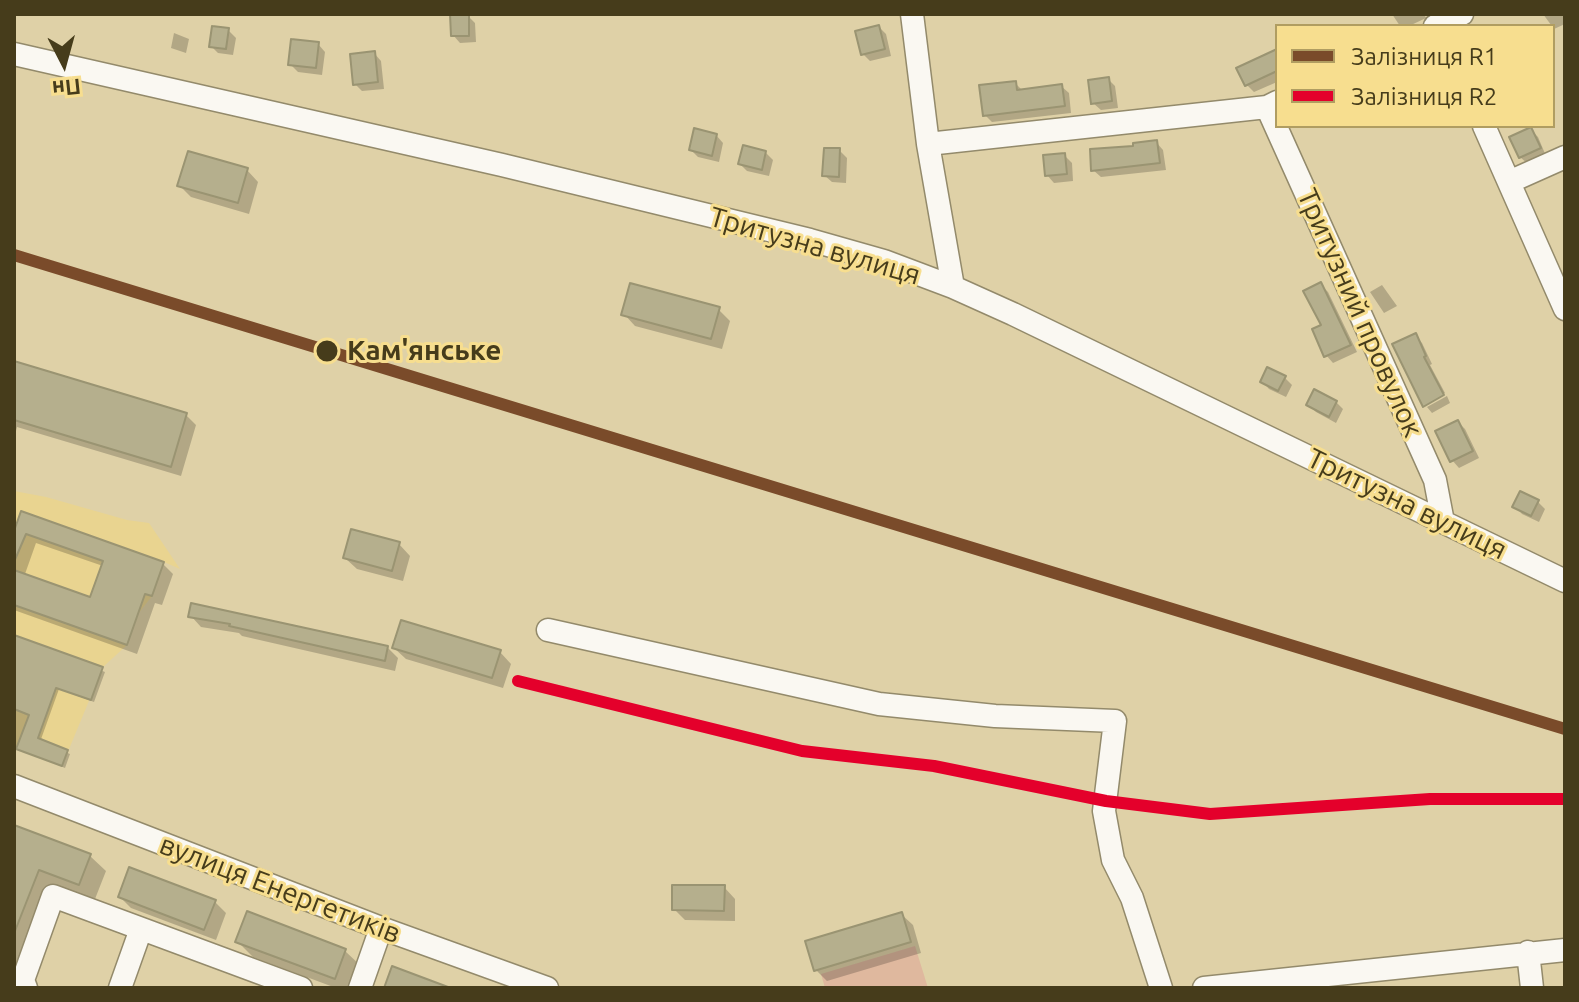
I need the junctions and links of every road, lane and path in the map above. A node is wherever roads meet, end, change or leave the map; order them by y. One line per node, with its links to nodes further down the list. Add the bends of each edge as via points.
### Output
1 (912, 14): 8 (street)
2 (1462, 14): 3 (street)
3 (1438, 22)
4 (14, 54): 11 (street, Тритузна вулиця, via 810,240)
5 (1272, 104): 8 (street)
6 (1282, 128): 13 (street, Тритузний провулок, via 1435,480)
7 (1485, 128): 10 (street)
8 (928, 144): 11 (street)
9 (1565, 157): 10 (street)
10 (1509, 182): 12 (street)
11 (953, 287): 13 (street, Тритузна вулиця)
12 (1565, 309)
13 (1443, 522): 14 (street, Тритузна вулиця)
14 (1565, 581)
15 (548, 630): 27 (street, via 879,704 1115,721 1104,811 1113,860 1132,898)
16 (14, 786): 17 (street, вулиця Енергетиків)
17 (381, 928): 25 (street); 26 (street, вулиця Енергетиків)
18 (141, 929): 22 (street, via 53,896 23,980); 23 (street); 24 (street)
19 (1565, 950): 20 (street)
20 (1528, 952): 21 (street); 29 (street)
21 (1306, 982): 28 (street)
22 (26, 988)
23 (120, 988)
24 (301, 988)
25 (360, 988)
26 (547, 988)
27 (1161, 988)
28 (1204, 988)
29 (1532, 988)

